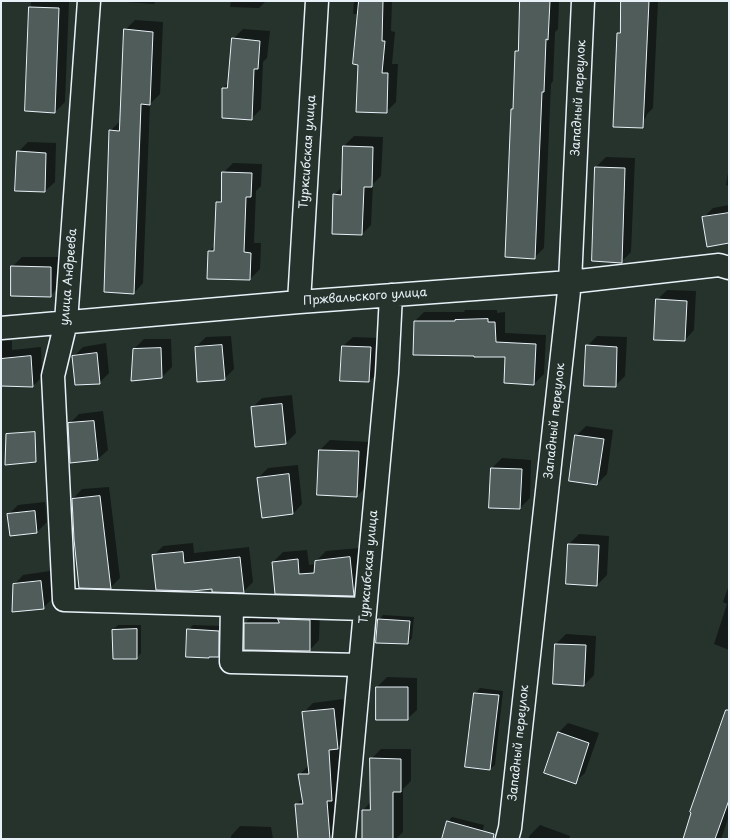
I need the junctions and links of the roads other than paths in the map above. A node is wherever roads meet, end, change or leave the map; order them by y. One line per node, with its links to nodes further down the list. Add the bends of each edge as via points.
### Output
1 (89, 1): 8 (street, улица Андреева)
2 (317, 1): 7 (street, Турксибская улица)
3 (584, 1): 5 (street, Западный переулок)
4 (729, 268): 5 (street, Пржвальского улица, via 718,265)
5 (570, 282): 6 (street, Пржвальского улица); 14 (street, Западный переулок, via 512,813)
6 (391, 295): 7 (street, Пржвальского улица); 11 (street, Турксибская улица, via 387,373)
7 (299, 302): 8 (street, Пржвальского улица)
8 (66, 322): 9 (street, Пржвальского улица); 10 (street, улица Андреева, via 53,376 64,600)
9 (1, 328)
10 (232, 605): 11 (street); 12 (street, via 230,662)
11 (365, 609): 12 (street, Турксибская улица)
12 (360, 665): 13 (street, Турксибская улица)
13 (344, 839)
14 (506, 839)

